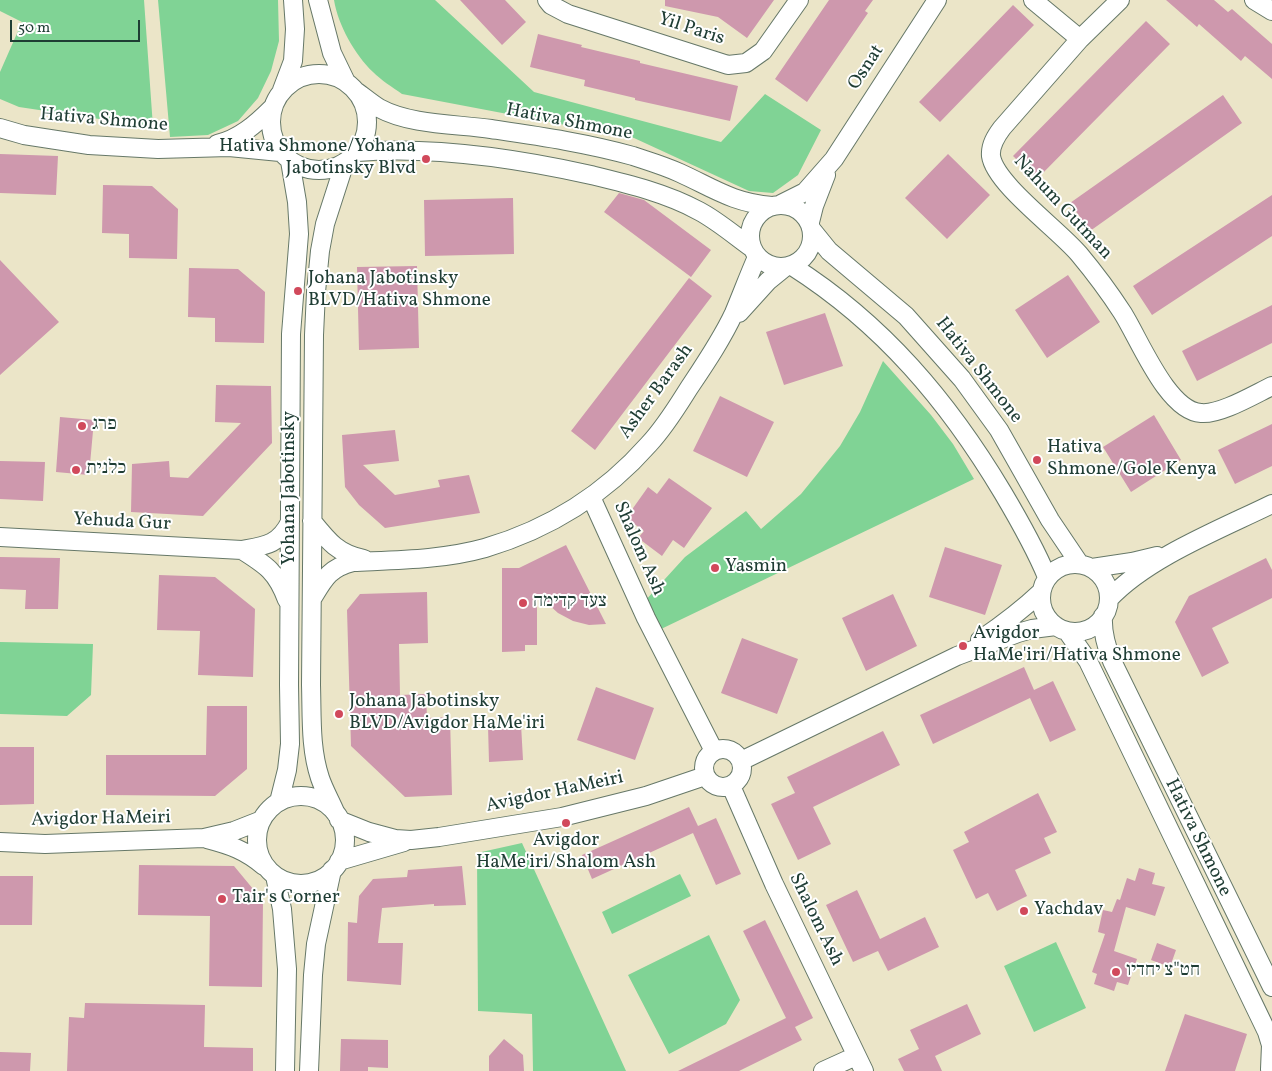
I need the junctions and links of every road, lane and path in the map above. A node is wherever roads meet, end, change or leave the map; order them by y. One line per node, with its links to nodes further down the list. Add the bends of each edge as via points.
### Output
1 (293, 0): 12 (street, via 293,60)
2 (318, 0): 11 (street, via 332,53)
3 (546, 0): 4 (street, Yil Paris, via 568,14 728,65 746,63 762,51)
4 (799, 0)
5 (937, 0): 18 (street, Osnat)
6 (1033, 0): 10 (street)
7 (1120, 0): 10 (street, Nahum Gutman)
8 (1254, 0): 9 (street)
9 (1272, 11)
10 (1080, 39): 24 (street, Nahum Gutman, via 993,141 991,155 995,166 1005,183 1078,253 1122,312 1160,382 1186,408 1201,413 1215,411)
11 (352, 87): 12 (street, via 334,75 320,73 305,75); 17 (street, via 365,106 367,122 364,137); 19 (street, Hativa Shmone, via 379,108 397,116 539,136 633,156 678,172 736,200)
12 (282, 90): 13 (street)
13 (272, 108): 15 (street, Hativa Shmone, via 244,132 222,143); 16 (street, via 271,131)
14 (2, 130): 15 (street, Hativa Shmone, via 89,145)
15 (199, 148): 16 (street, Hativa Shmone, via 229,147)
16 (285, 157): 17 (street, via 304,168 318,170 332,168); 28 (street, Yohana Jabotinsky, via 297,202 299,234 291,334)
17 (351, 157): 21 (street, via 409,150 483,155 625,183 700,211); 27 (street, Yohana Jabotinsky, via 333,196 325,224 316,284)
18 (834, 159): 19 (street, Osnat, via 805,192); 20 (street, Osnat, via 822,182)
19 (777, 205): 20 (street, via 798,209); 21 (street, via 757,216 753,223 750,240)
20 (811, 226): 22 (street, via 811,248 800,262); 33 (street, Hativa Shmone, via 829,251 906,316 962,379 999,430 1050,520)
21 (755, 253): 22 (street, via 770,266); 23 (street, Asher Barash, via 734,313)
22 (788, 267): 23 (street, Asher Barash, via 768,281); 34 (street, via 812,278 885,338 938,398 991,473 1032,543)
23 (723, 334): 25 (street, Asher Barash, via 650,443)
24 (1272, 386)
25 (592, 497): 32 (street, Asher Barash, via 540,528 484,548 435,557); 41 (street, Shalom Ash, via 646,618)
26 (1272, 504): 31 (street)
27 (312, 521): 32 (street, Asher Barash, via 337,549); 35 (street, Yohana Jabotinsky)
28 (290, 522): 30 (street, Yehuda Gur, via 285,533 274,542); 37 (street, Yohana Jabotinsky)
29 (0, 537): 30 (street, Yehuda Gur)
30 (242, 550): 37 (street, via 270,569 282,586)
31 (1177, 550): 33 (street, via 1132,562); 36 (street, via 1134,576)
32 (372, 561): 35 (street, Asher Barash, via 340,565 324,579)
33 (1086, 566): 34 (street, via 1061,566 1053,571); 36 (street, via 1105,581)
34 (1044, 585): 39 (street, via 1042,608); 40 (street, via 1003,625)
35 (312, 599): 46 (street, Yohana Jabotinsky, via 314,753 320,779)
36 (1109, 599): 38 (street)
37 (289, 607): 45 (street, Yohana Jabotinsky, via 290,744)
38 (1103, 616): 39 (street, via 1084,631); 53 (street, Hativa Shmone, via 1102,628 1112,661)
39 (1061, 629): 40 (street, via 1032,629); 55 (street, Hativa Shmone, via 1074,639 1088,661 1267,1032 1271,1045)
40 (957, 656): 42 (street)
41 (714, 751): 42 (street, via 730,750); 43 (street, via 704,765)
42 (741, 761): 44 (street, via 741,775)
43 (705, 776): 44 (street, via 716,786); 49 (street, Avigdor HaMeiri, via 646,796 562,817)
44 (731, 786): 54 (street, Shalom Ash)
45 (279, 802): 46 (street, via 303,796 316,799); 47 (street)
46 (338, 817): 49 (street, Avigdor HaMeiri, via 381,836); 51 (street, via 344,840)
47 (262, 820): 48 (street, Avigdor HaMeiri); 52 (street, via 257,844)
48 (204, 838): 50 (street, Avigdor HaMeiri, via 45,844); 52 (street, Avigdor HaMeiri, via 249,854)
49 (411, 840): 51 (street, Avigdor HaMeiri)
50 (0, 842)
51 (336, 866): 52 (street, via 323,878 311,883 286,882); 57 (street, via 314,960)
52 (270, 872): 56 (street, via 282,909 287,969)
53 (1272, 986)
54 (860, 1063): 58 (street)
55 (1270, 1069)
56 (285, 1071)
57 (309, 1071)
58 (823, 1071)

